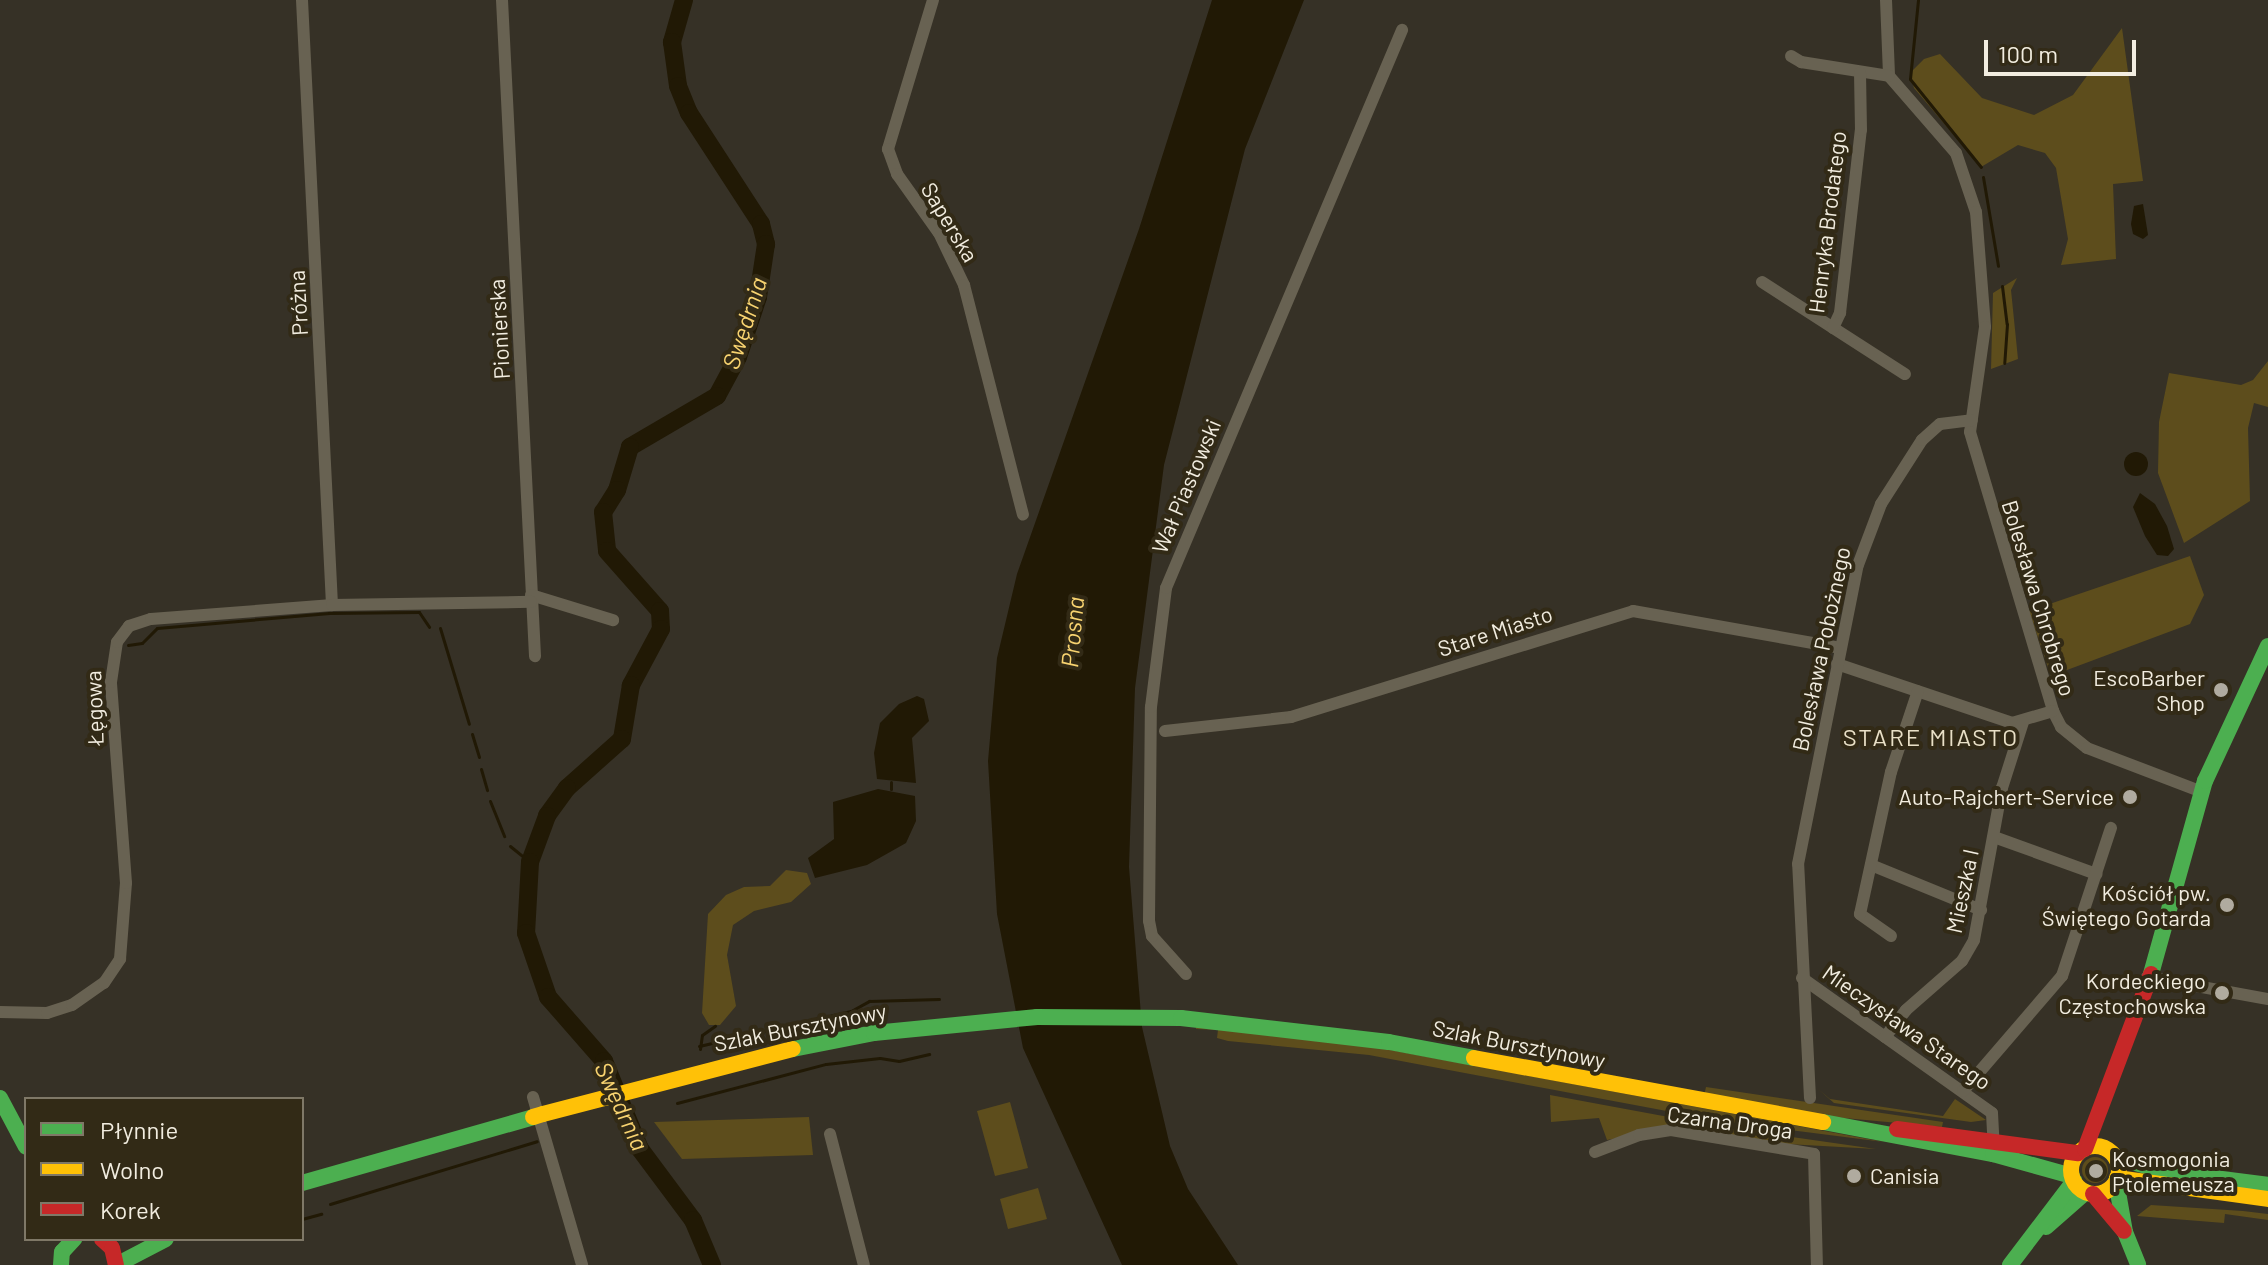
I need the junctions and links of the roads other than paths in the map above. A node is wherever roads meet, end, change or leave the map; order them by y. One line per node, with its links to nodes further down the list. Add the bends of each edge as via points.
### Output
1 (302, 0): 15 (street, Próżna)
2 (502, 0): 14 (street, Pionierska)
3 (933, 0): 13 (street, Saperska, via 888,149 897,174 959,272)
4 (1886, 0): 8 (street)
5 (1402, 30): 32 (street, Wał Piastowski, via 1166,588 1151,707 1149,921 1152,936)
6 (1791, 56): 7 (street)
7 (1860, 73): 8 (street); 10 (street, Henryka Brodatego, via 1856,113 1861,130 1840,313)
8 (1889, 76): 12 (street, via 1956,153 1976,212 1985,327)
9 (1762, 282): 10 (street, Henryka Brodatego)
10 (1833, 328): 11 (street, Henryka Brodatego)
11 (1905, 374)
12 (1972, 420): 18 (street, Bolesława Pobożnego, via 1940,424 1922,440 1881,504 1866,537); 22 (street, Bolesława Chrobrego, via 1973,450)
13 (1023, 515)
14 (531, 598): 15 (street, Łęgowa); 16 (street, Łęgowa); 19 (street, Pionierska)
15 (332, 605): 36 (street, Łęgowa, via 151,619 124,633 113,656 111,682 126,883 120,959 104,983 72,1005 47,1013)
16 (613, 620)
17 (2268, 646): 25 (main road)
18 (1841, 648): 20 (street, Bolesława Pobożnego); 24 (street, Stare Miasto, via 1633,611 1291,717)
19 (535, 656)
20 (1837, 664): 21 (street); 34 (street, Bolesława Pobożnego, via 1800,853)
21 (1918, 691): 23 (street); 28 (street, via 1891,772)
22 (2053, 711): 23 (street); 25 (street, Bolesława Chrobrego, via 2061,727 2087,748)
23 (2023, 722): 27 (street, Mieszka I)
24 (1165, 731)
25 (2202, 792): 33 (main road)
26 (2111, 828): 29 (street)
27 (1994, 837): 29 (street); 30 (street, Mieszka I)
28 (1871, 865): 30 (street); 31 (street, via 1860,914)
29 (2096, 874): 38 (street, via 2062,976)
30 (1981, 910): 37 (street, Mieszka I, via 1962,961 1906,1010)
31 (1891, 936)
32 (1186, 974)
33 (2147, 977): 35 (street); 42 (main road)
34 (1802, 978): 37 (street, Mieczysława Starego); 41 (street, Bolesława Pobożnego)
35 (2268, 999)
36 (0, 1012)
37 (1885, 1037): 38 (street, Mieczysława Starego)
38 (1963, 1091): 45 (street, Mieczysława Starego, via 1992,1113)
39 (533, 1097): 63 (street)
40 (0, 1098): 44 (main road)
41 (1810, 1098)
42 (2105, 1105): 46 (main road); 48 (main road)
43 (830, 1134): 64 (street)
44 (24, 1143)
45 (1994, 1148): 46 (main road, Szlak Bursztynowy); 49 (main road, Szlak Bursztynowy); 51 (main road, Szlak Bursztynowy, via 1351,1036 1186,1018 1001,1019 818,1043 647,1085)
46 (2082, 1151): 48 (main road, Szlak Bursztynowy); 54 (main road)
47 (1595, 1152): 65 (street, Czarna Droga, via 1639,1135 1671,1130 1814,1154)
48 (2111, 1153): 50 (main road); 53 (main road, via 2167,1172)
49 (2044, 1169): 54 (main road, Szlak Bursztynowy); 57 (main road, via 2053,1183)
50 (2117, 1180): 52 (main road); 54 (main road, via 2104,1192); 56 (main road)
51 (304, 1182)
52 (2139, 1183): 55 (main road); 56 (main road)
53 (2268, 1185)
54 (2081, 1186): 57 (main road); 58 (main road); 59 (main road)
55 (2268, 1199)
56 (2120, 1205): 58 (main road)
57 (2053, 1208): 59 (main road)
58 (2125, 1232): 67 (main road)
59 (2029, 1240): 66 (main road)
60 (110, 1241): 62 (main road)
61 (162, 1241): 62 (main road)
62 (116, 1265)
63 (582, 1265)
64 (864, 1265)
65 (1817, 1265)
66 (2010, 1265)
67 (2138, 1265)

